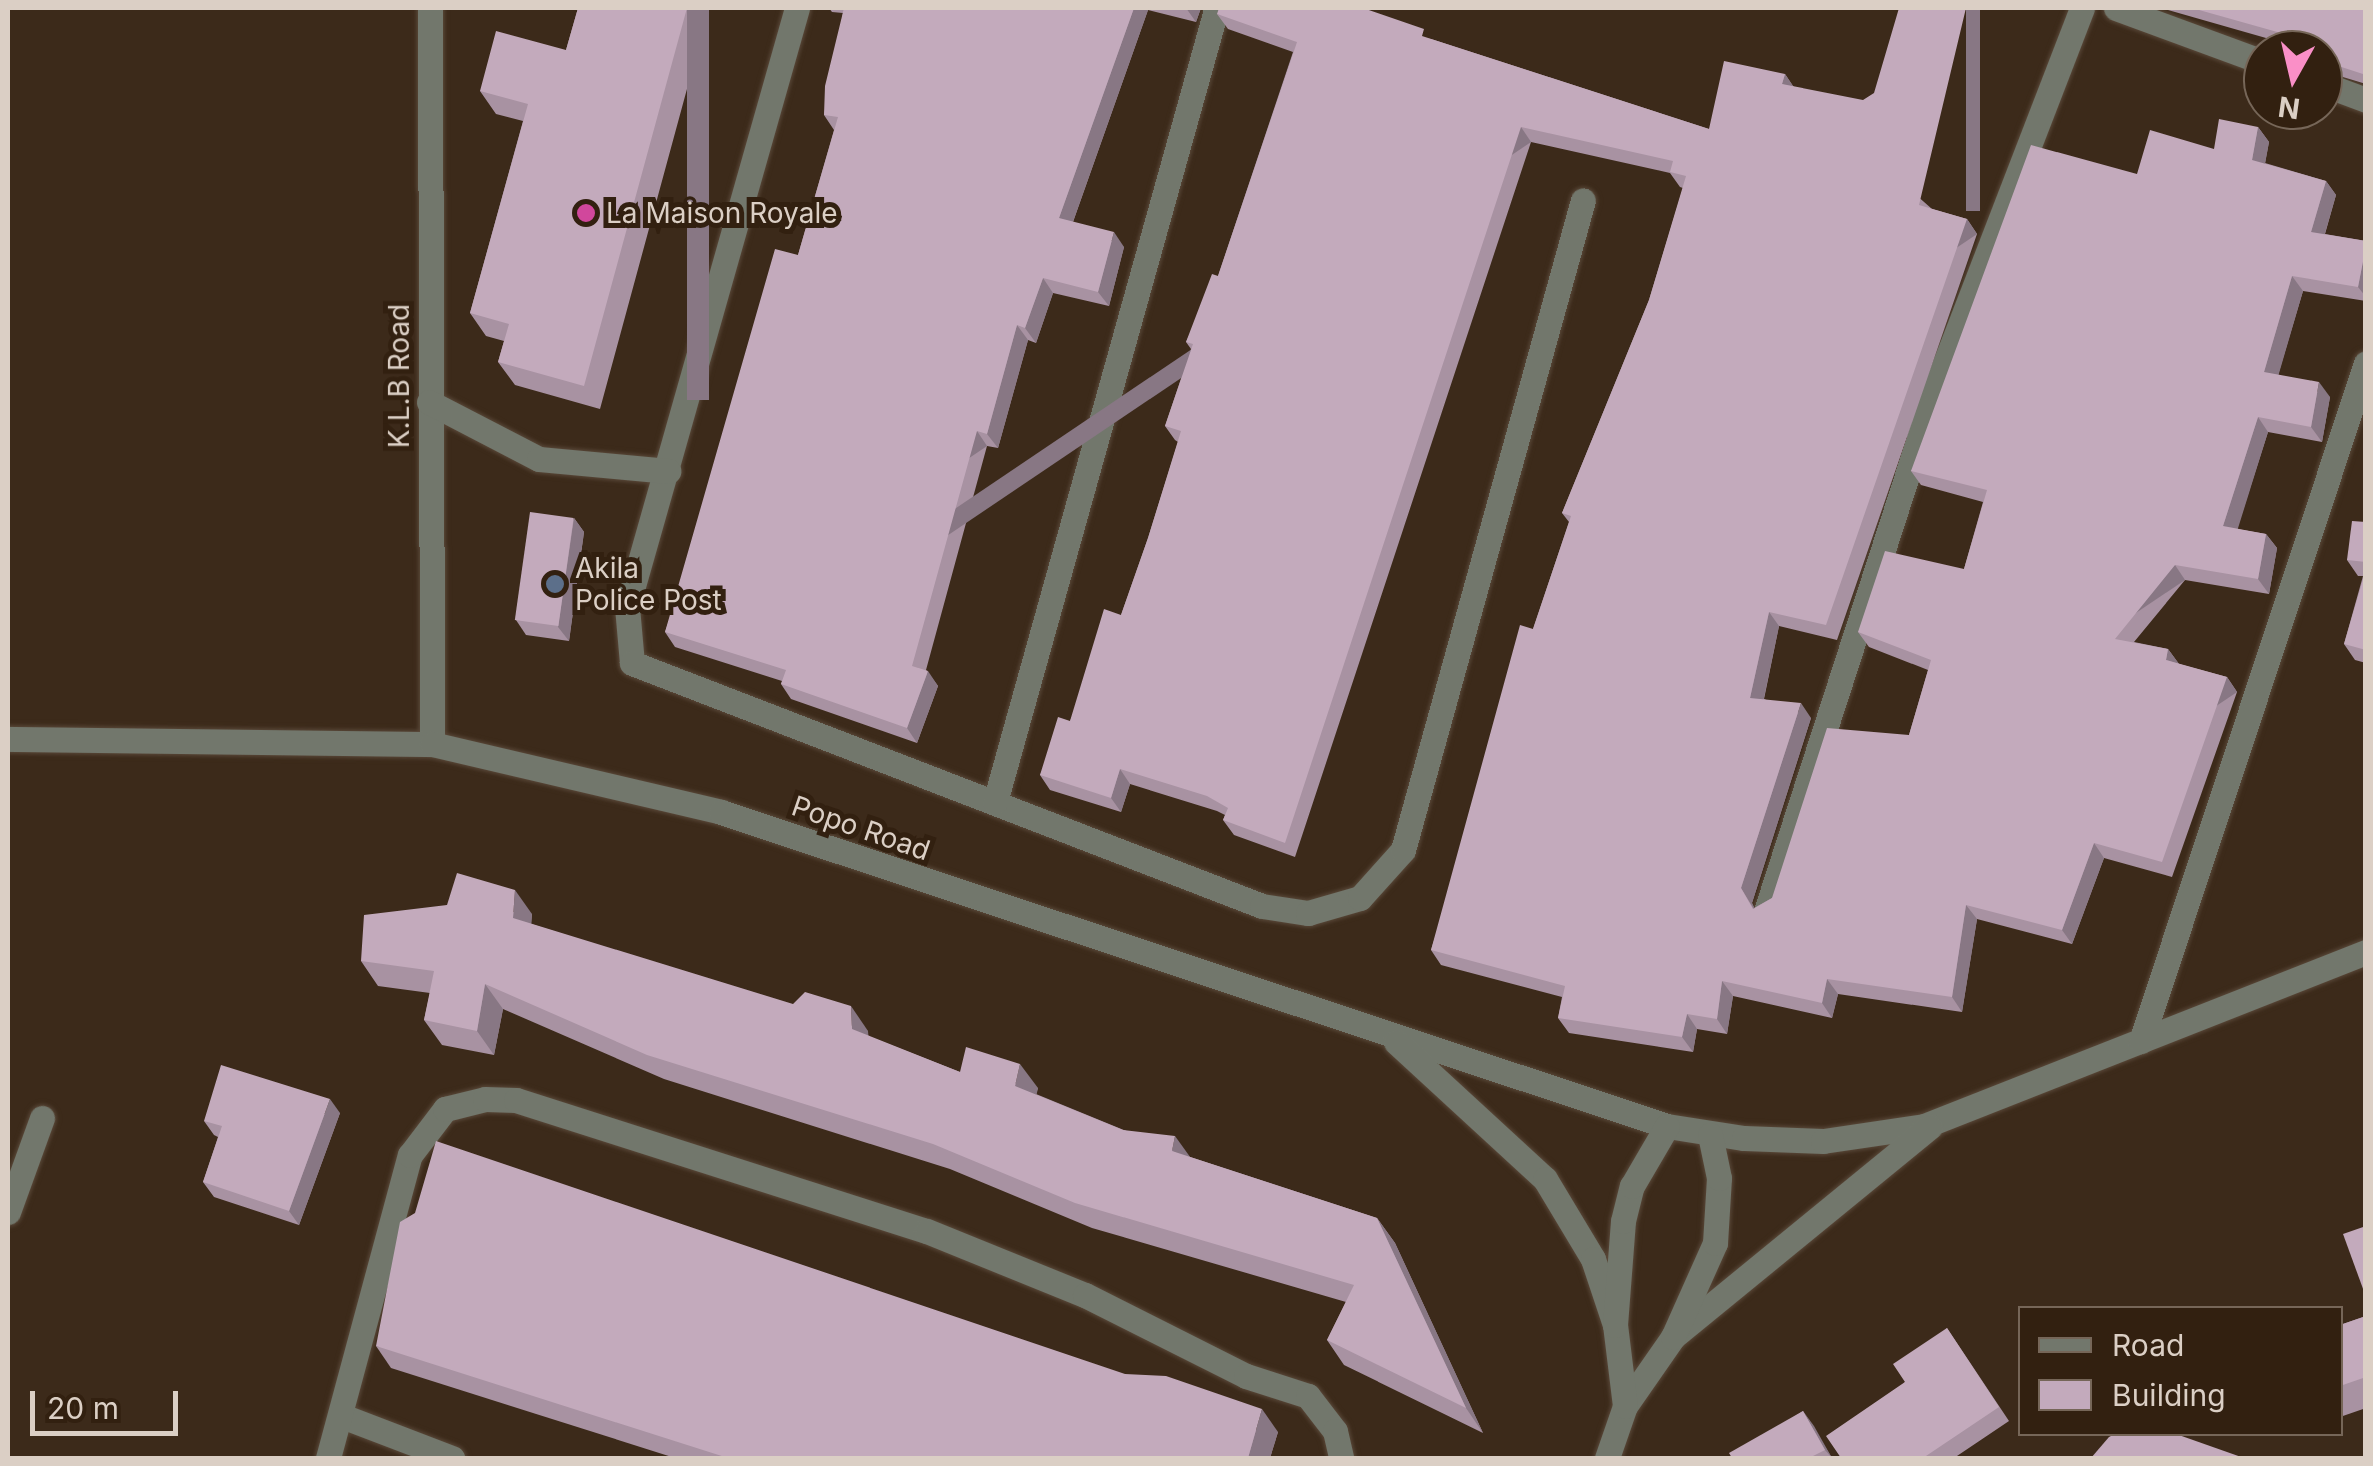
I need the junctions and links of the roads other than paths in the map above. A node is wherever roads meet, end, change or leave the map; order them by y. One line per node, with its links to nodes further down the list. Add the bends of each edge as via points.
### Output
1 (430, 8): 9 (street, K.L.B Road)
2 (797, 8): 10 (street)
3 (2082, 8): 14 (street, via 1936,389)
4 (2116, 8): 6 (street)
5 (1216, 10): 13 (street)
6 (2243, 55)
7 (1583, 200): 13 (street, via 1404,850 1360,898 1308,912 1262,906)
8 (2366, 363): 17 (street)
9 (429, 402): 10 (street, via 539,459); 12 (street, K.L.B Road)
10 (668, 471): 13 (street, via 626,606 632,663)
11 (8, 739): 12 (street, Popo Road)
12 (432, 744): 16 (street, Popo Road, via 721,812)
13 (995, 802)
14 (1766, 908)
15 (2366, 952): 17 (street)
16 (1378, 1028): 20 (street, Popo Road); 23 (street, via 1545,1179 1593,1259)
17 (2142, 1041): 19 (street)
18 (42, 1118): 22 (street)
19 (1942, 1118): 21 (street, Popo Road, via 1823,1141); 24 (street)
20 (1667, 1126): 21 (street, Popo Road); 23 (street, via 1632,1186)
21 (1710, 1135): 24 (street, via 1720,1178 1715,1244)
22 (8, 1212)
23 (1614, 1324): 25 (street)
24 (1673, 1337): 25 (street)
25 (1626, 1406): 30 (street)
26 (342, 1416): 27 (street); 28 (street); 29 (street, via 410,1155 445,1109 516,1100 926,1231 1085,1296 1246,1376 1308,1396 1335,1431)
27 (328, 1458)
28 (452, 1458)
29 (1340, 1458)
30 (1607, 1458)

